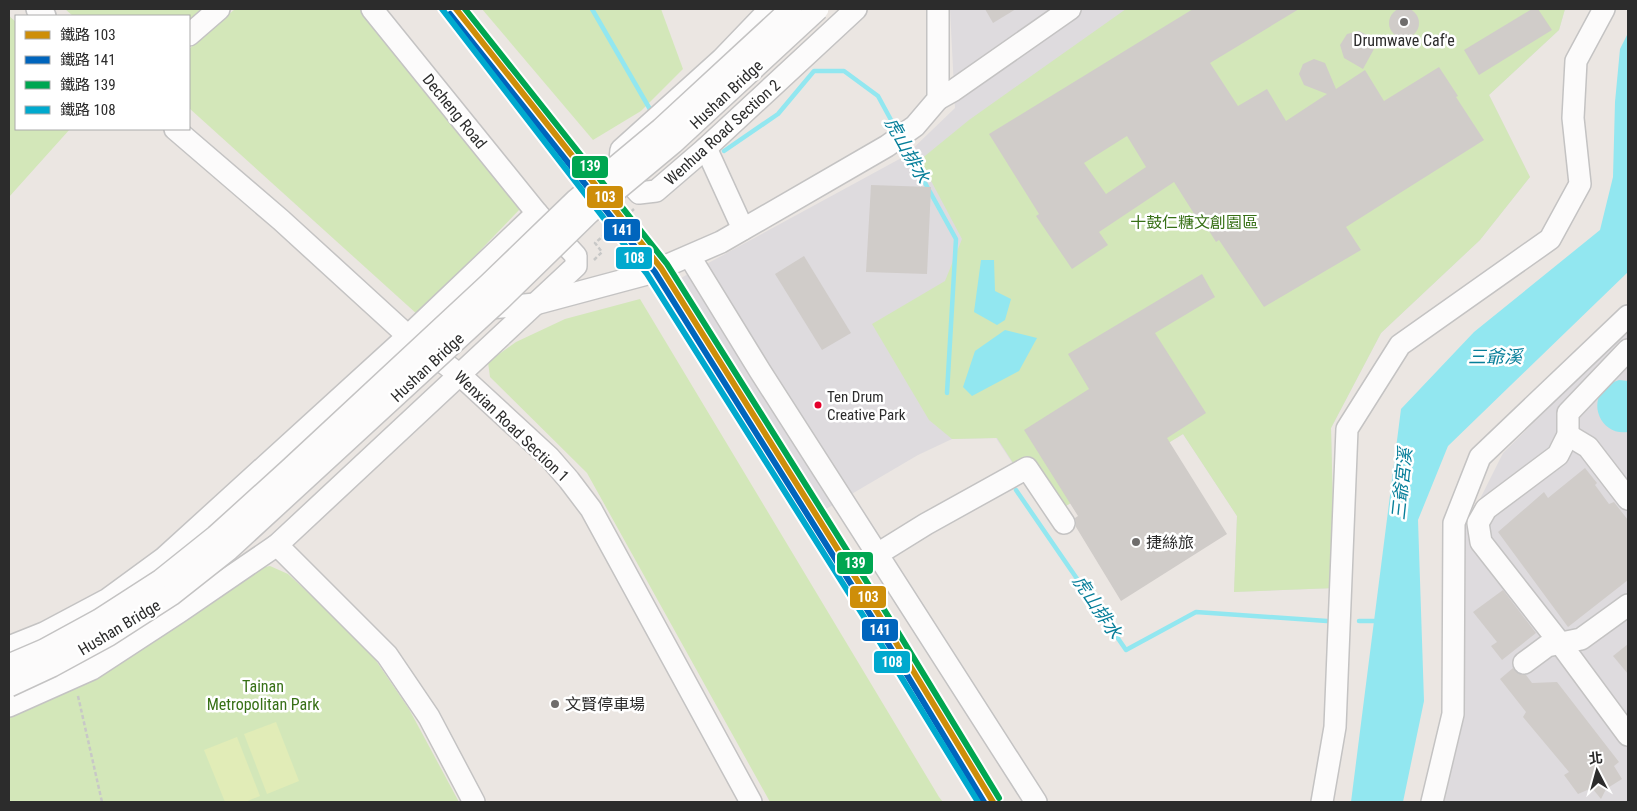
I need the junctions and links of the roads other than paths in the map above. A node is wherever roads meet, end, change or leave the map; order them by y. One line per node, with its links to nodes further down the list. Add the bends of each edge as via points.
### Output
1 (218, 9): 10 (street)
2 (372, 9): 14 (street, Decheng Road)
3 (770, 9): 13 (street, Wenhua Road Section 2, via 722,59 621,150 619,170 639,193 656,191)
4 (791, 9): 32 (street, Hushan Bridge, bridge, via 661,129 576,200 216,536 160,580 99,620)
5 (818, 9): 33 (street, Hushan Bridge, bridge, via 673,143 588,213 481,317 228,550 172,595 109,635)
6 (856, 9): 13 (street, Wenhua Road Section 2)
7 (938, 9): 11 (street)
8 (1070, 9): 11 (street)
9 (1604, 9): 39 (street, via 1576,61 1573,118 1580,184 1550,239 1400,345 1347,429 1335,727)
10 (190, 34)
11 (938, 99): 15 (street, via 914,126 887,146)
12 (177, 130): 20 (street, Wenxian Road Section 1)
13 (706, 148): 15 (street)
14 (537, 213): 17 (street, via 576,256 576,266); 18 (street)
15 (743, 229): 16 (street)
16 (690, 257): 17 (street, via 647,274); 27 (street)
17 (535, 304): 18 (street); 22 (street)
18 (430, 314): 20 (street)
19 (1628, 316): 40 (street, via 1480,457 1454,523 1453,714)
20 (408, 336): 22 (street, Wenxian Road Section 1); 30 (street, via 164,558 108,599 44,633)
21 (1628, 350): 23 (street, via 1568,413)
22 (460, 375): 26 (street); 37 (street, Wenxian Road Section 1, via 548,457 591,509)
23 (1568, 435): 24 (street, via 1588,448); 29 (street, via 1558,455 1486,509 1478,523 1481,542)
24 (1628, 498)
25 (1064, 523): 27 (street, via 1026,468)
26 (276, 544): 34 (street, via 92,669); 36 (street, via 388,655 429,717)
27 (876, 555): 38 (street)
28 (1628, 605): 29 (street, via 1581,640)
29 (1560, 643): 31 (street, via 1547,646); 35 (street)
30 (9, 647)
31 (1524, 663)
32 (9, 665)
33 (9, 686)
34 (9, 706)
35 (1628, 735)
36 (474, 802)
37 (751, 802)
38 (1036, 802)
39 (1322, 802)
40 (1432, 802)

